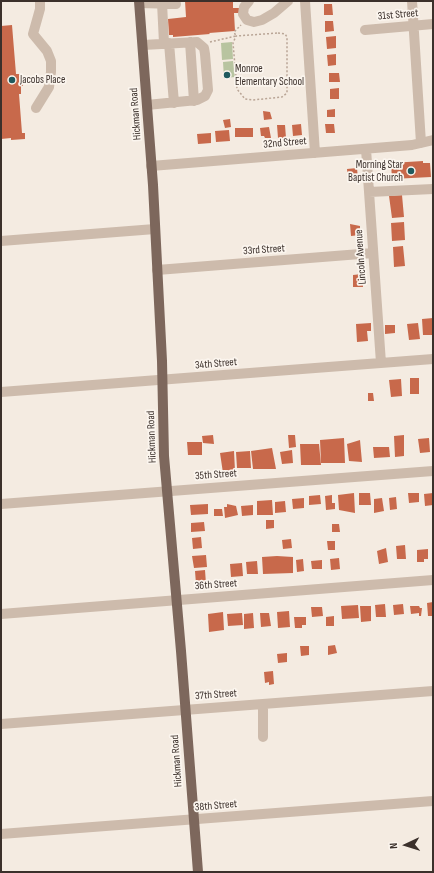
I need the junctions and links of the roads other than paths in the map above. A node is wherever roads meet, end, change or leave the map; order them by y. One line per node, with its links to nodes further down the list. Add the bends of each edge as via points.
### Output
1 (40, 1): 18 (street, via 33,34 47,51 51,72 49,87)
2 (249, 1): 3 (street, via 244,7 243,14 247,20 254,22 274,13)
3 (288, 1)
4 (305, 1): 22 (street)
5 (412, 1): 10 (street)
6 (139, 2): 7 (street); 14 (main road, Hickman Road)
7 (162, 3): 8 (street); 13 (street)
8 (176, 4)
9 (433, 24): 10 (street, 31st Street)
10 (413, 26): 11 (street, 31st Street); 20 (street)
11 (366, 30)
12 (190, 42): 13 (street); 15 (street); 15 (street, via 201,44 206,54 208,90 205,96)
13 (167, 43): 14 (street); 16 (street)
14 (143, 45): 17 (main road, Hickman Road)
15 (194, 101): 16 (street)
16 (174, 102): 17 (street)
17 (147, 105): 23 (main road, Hickman Road)
18 (36, 108)
19 (433, 140): 20 (street, 32nd Street)
20 (421, 143): 21 (street, 32nd Street)
21 (366, 149): 22 (street, 32nd Street); 25 (street, Lincoln Avenue)
22 (315, 153): 23 (street, 32nd Street)
23 (151, 166): 26 (main road, Hickman Road)
24 (433, 189): 25 (street)
25 (369, 192): 28 (street, Lincoln Avenue)
26 (155, 229): 27 (street); 29 (main road, Hickman Road)
27 (1, 241)
28 (373, 253): 29 (street, 33rd Street); 31 (street, Lincoln Avenue)
29 (157, 270): 32 (main road, Hickman Road)
30 (433, 359): 31 (street, 34th Street)
31 (381, 363): 32 (street, 34th Street)
32 (162, 380): 33 (street, 34th Street); 35 (main road, Hickman Road)
33 (1, 392)
34 (433, 471): 35 (street, 35th Street)
35 (167, 491): 36 (street, 35th Street); 38 (main road, Hickman Road)
36 (1, 504)
37 (433, 580): 38 (street, 36th Street)
38 (177, 600): 39 (street, 36th Street); 42 (main road, Hickman Road)
39 (1, 614)
40 (433, 691): 41 (street, 37th Street)
41 (263, 704): 42 (street, 37th Street); 44 (street)
42 (186, 710): 43 (street, 37th Street); 46 (main road, Hickman Road)
43 (1, 724)
44 (263, 737)
45 (433, 801): 46 (street, 38th Street)
46 (194, 820): 47 (street, 38th Street); 48 (main road, Hickman Road)
47 (1, 834)
48 (198, 872)

